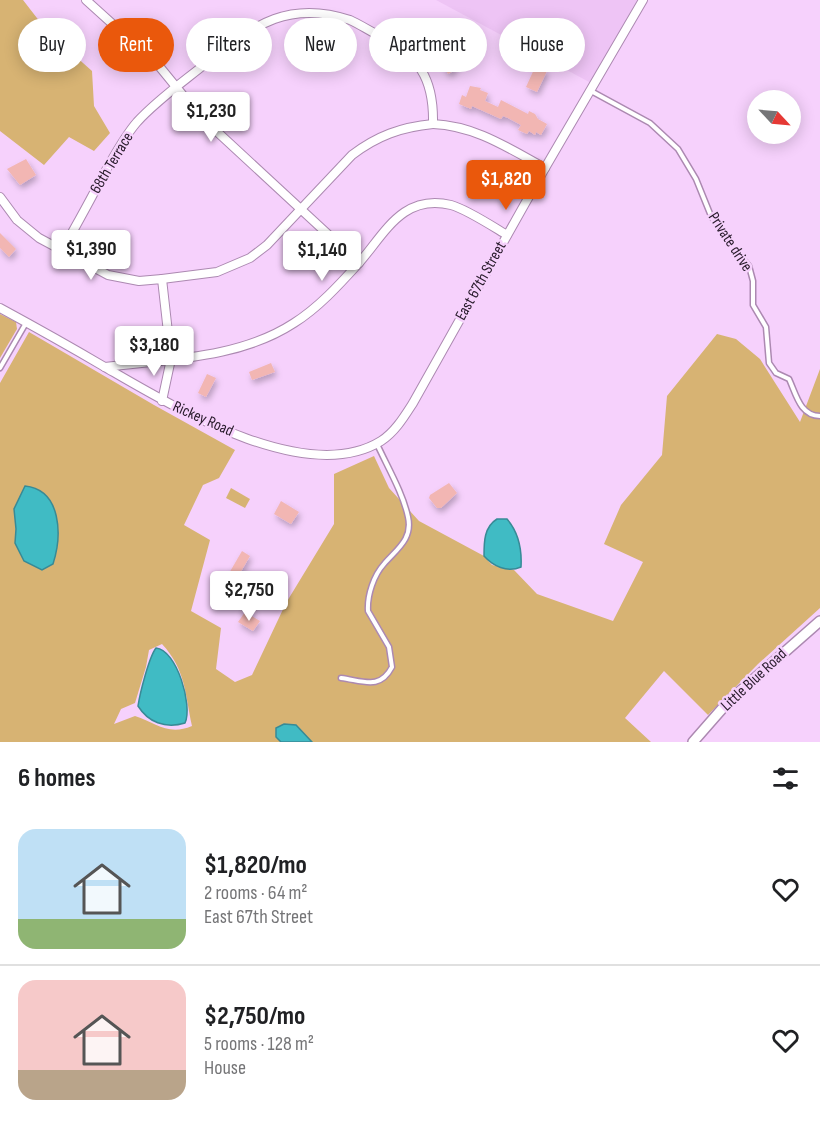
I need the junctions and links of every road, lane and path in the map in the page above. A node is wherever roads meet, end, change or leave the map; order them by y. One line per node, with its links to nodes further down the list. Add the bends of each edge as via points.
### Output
1 (86, 0): 3 (street, via 134,41)
2 (643, 0): 4 (street, East 67th Street)
3 (177, 87): 5 (street, 68th Terrace, via 261,22 295,12 318,12 352,21 418,63 432,93); 8 (street, via 199,115); 10 (street, 68th Terrace, via 136,123 110,161)
4 (591, 91): 6 (street, East 67th Street); 19 (lane, Private drive, via 650,123 678,149 721,233 749,266 753,305 766,327 769,363 776,373 789,379 802,409)
5 (433, 124): 6 (street, via 485,135); 8 (street, via 400,129 367,144)
6 (545, 168): 9 (street, East 67th Street)
7 (1, 201): 10 (street, via 26,228)
8 (301, 208): 11 (street); 12 (street, via 267,245 241,263 217,272)
9 (507, 235): 11 (street, via 453,205 422,204 395,219); 20 (street, East 67th Street, via 405,417)
10 (62, 251): 12 (street, via 122,279)
11 (359, 263): 15 (street, via 294,323 246,346)
12 (162, 279): 15 (street)
13 (0, 308): 14 (street, Rickey Road)
14 (26, 322): 16 (street, Rickey Road); 17 (lane)
15 (171, 358): 16 (street); 18 (street)
16 (105, 367): 18 (street, Rickey Road)
17 (0, 368)
18 (162, 401): 21 (street, Rickey Road, via 218,428 295,453 343,454)
19 (820, 416)
20 (388, 436): 21 (street, Rickey Road)
21 (377, 443): 23 (lane, via 408,517 405,541 376,576 368,604 393,667 378,682)
22 (820, 621): 24 (street, Little Blue Road, via 751,681)
23 (341, 678)
24 (697, 740)

